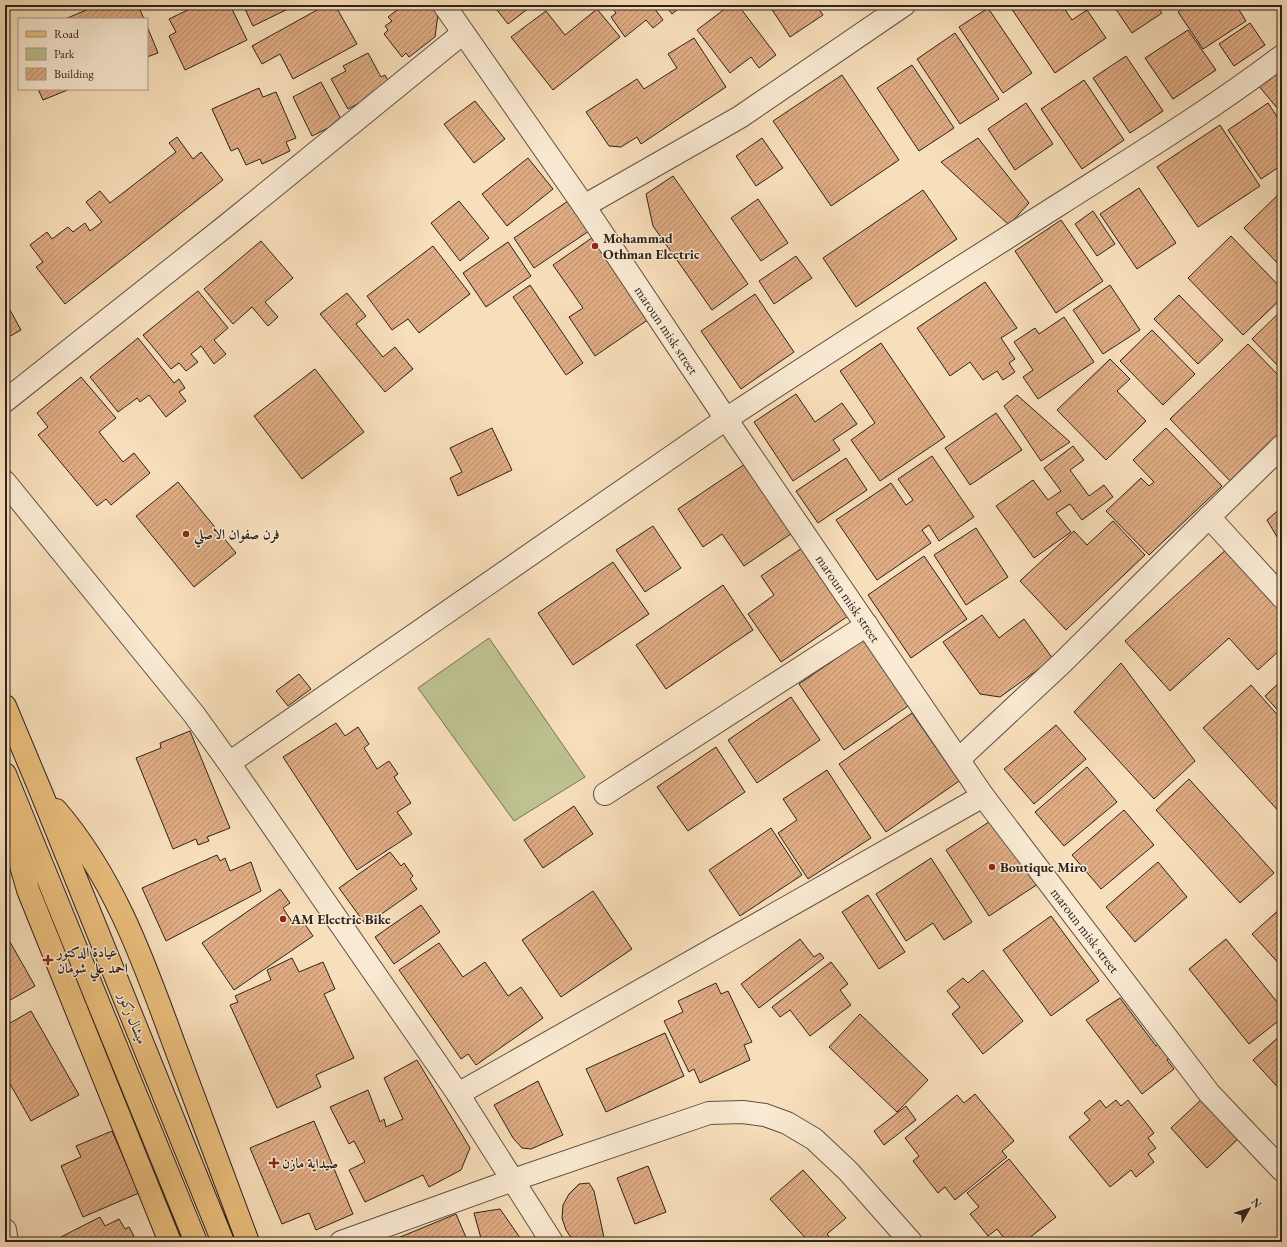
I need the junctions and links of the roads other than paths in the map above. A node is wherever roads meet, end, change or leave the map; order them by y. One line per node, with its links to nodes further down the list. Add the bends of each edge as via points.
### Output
1 (444, 5): 3 (street, maroun misk street)
2 (904, 5): 5 (street, via 740,117)
3 (463, 33): 5 (street, maroun misk street); 6 (street, via 227,226)
4 (1282, 56): 7 (street, via 1142,152)
5 (584, 206): 7 (street, maroun misk street)
6 (5, 401)
7 (726, 419): 12 (street, maroun misk street); 15 (street)
8 (1282, 446): 10 (street)
9 (5, 482): 15 (street, via 193,713)
10 (1209, 517): 11 (street); 14 (street, via 1063,662)
11 (1282, 597)
12 (867, 624): 14 (street, maroun misk street); 18 (street)
13 (5, 706): 17 (main road, ميشال زكور)
14 (959, 759): 19 (street, maroun misk street)
15 (229, 763): 21 (street)
16 (5, 774): 20 (main road, ميشال زكور)
17 (41, 792): 28 (main road, ميشال زكور); 29 (main road, via 69,824 86,850 109,889 141,954)
18 (605, 794)
19 (983, 796): 21 (street); 22 (street, maroun misk street, via 1209,1093)
20 (16, 800): 26 (main road, via 17,852 28,890); 27 (main road, ميشال زكور)
21 (458, 1094): 23 (street)
22 (1282, 1170)
23 (513, 1180): 30 (street); 31 (street); 32 (street, via 709,1113 743,1112 766,1115 787,1122 814,1138 848,1171)
24 (5, 1230): 25 (street)
25 (7, 1242)
26 (170, 1242)
27 (196, 1242)
28 (223, 1242)
29 (248, 1242)
30 (341, 1242)
31 (552, 1242)
32 (911, 1242)

